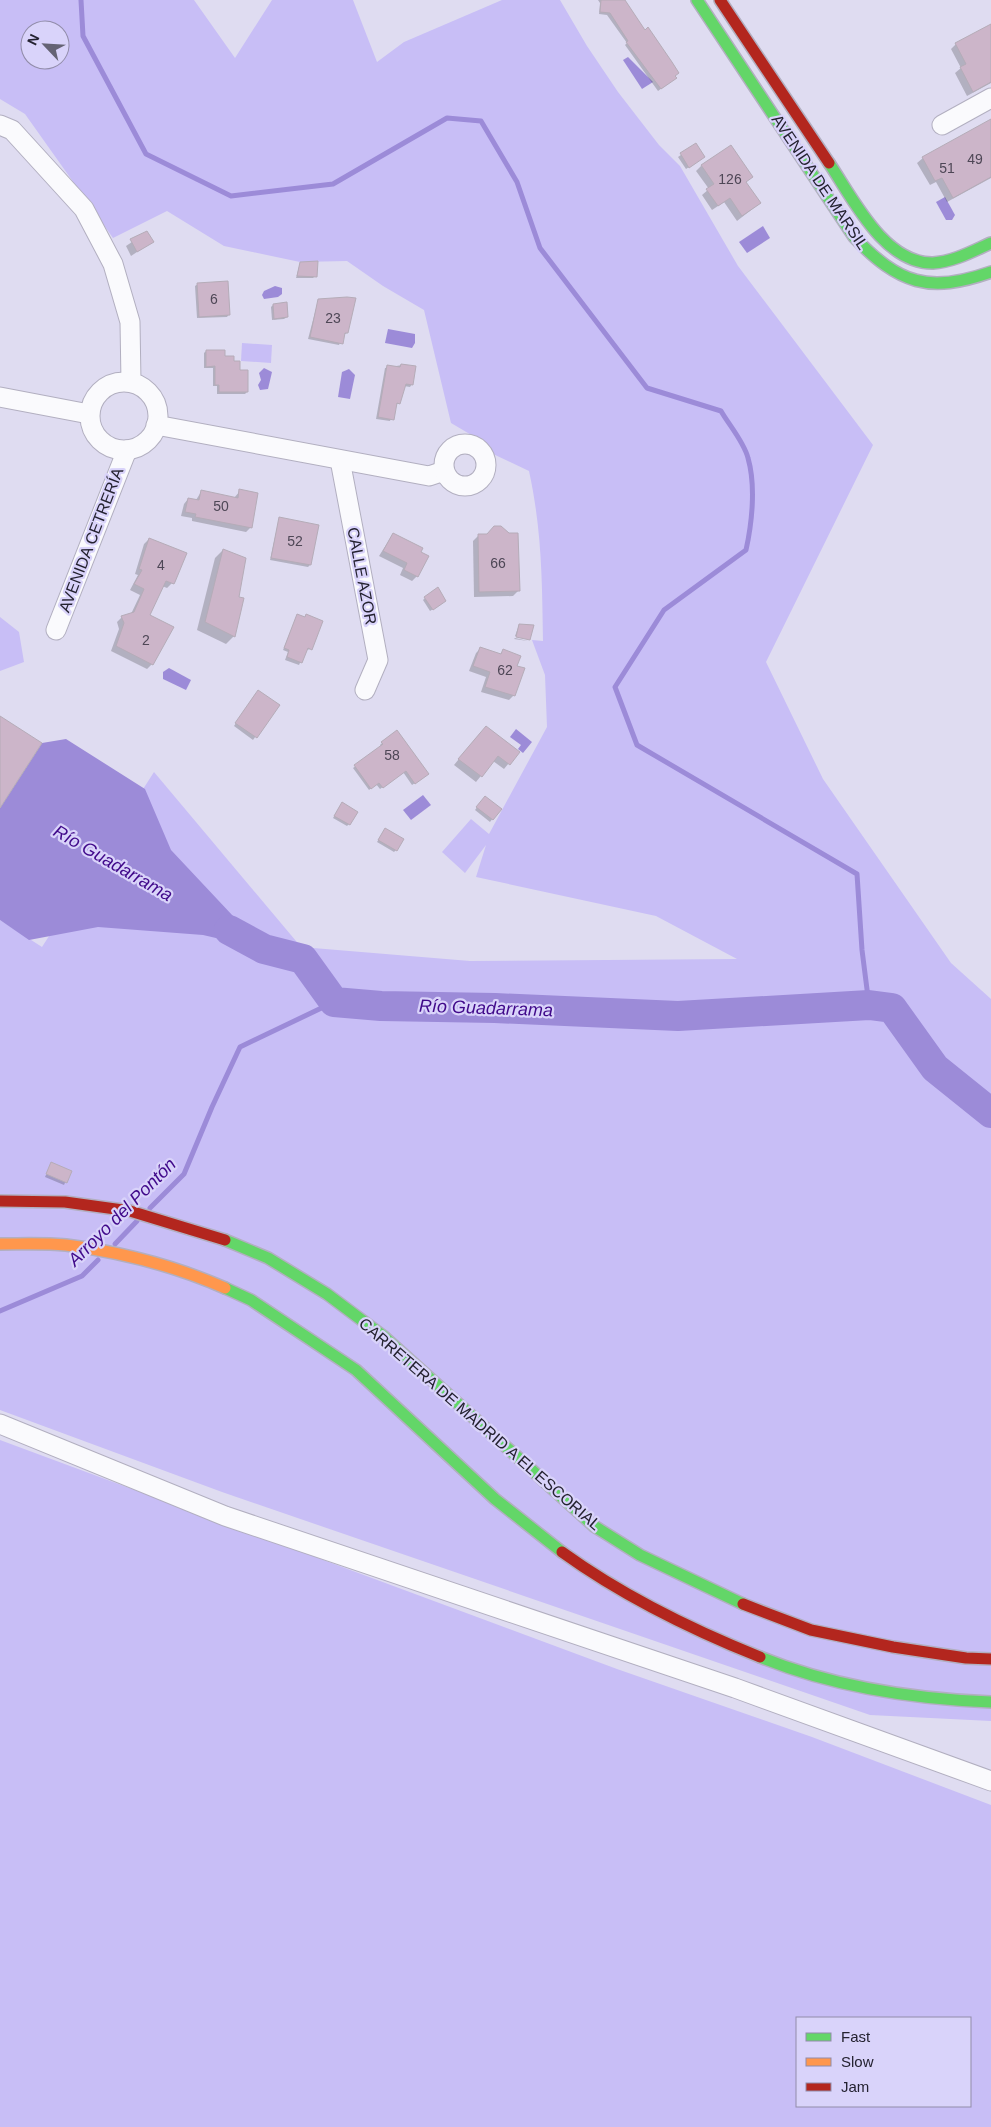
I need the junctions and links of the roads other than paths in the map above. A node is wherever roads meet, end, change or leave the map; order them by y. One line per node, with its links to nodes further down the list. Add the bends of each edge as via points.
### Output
1 (697, 0): 7 (main road, AVENIDA DE MARSIL, via 854,237 872,258 891,272 916,283 940,284)
2 (720, 0): 6 (main road, AVENIDA DE MARSIL, via 877,235 893,249 931,265 956,259)
3 (991, 98): 5 (street)
4 (0, 125): 8 (street, via 12,130 84,208 113,264 130,322)
5 (942, 125)
6 (991, 244)
7 (991, 272)
8 (131, 382): 10 (street, via 116,382 103,388 93,400); 11 (street, via 153,398 158,411)
9 (0, 397): 10 (street)
10 (89, 414): 12 (street, via 92,428 100,440 112,448)
11 (156, 425): 12 (street, via 140,446); 13 (street)
12 (127, 450): 15 (street, AVENIDA CETRERÍA)
13 (340, 460): 14 (street, via 428,476); 16 (street, CALLE AZOR, via 378,660)
14 (444, 471)
15 (56, 630)
16 (365, 690)
17 (0, 1201): 20 (main road, CARRETERA DE MADRID A EL ESCORIAL, via 65,1202 130,1211 209,1234 268,1258 326,1294 382,1336 594,1526 640,1555 721,1594 811,1630 893,1647)
18 (0, 1244): 21 (main road, via 64,1245 127,1255 198,1276 251,1300 356,1370 495,1499 563,1553 620,1590 704,1635 796,1672 882,1690)
19 (0, 1424): 22 (street, via 225,1516 735,1688)
20 (991, 1659)
21 (991, 1702)
22 (991, 1781)

